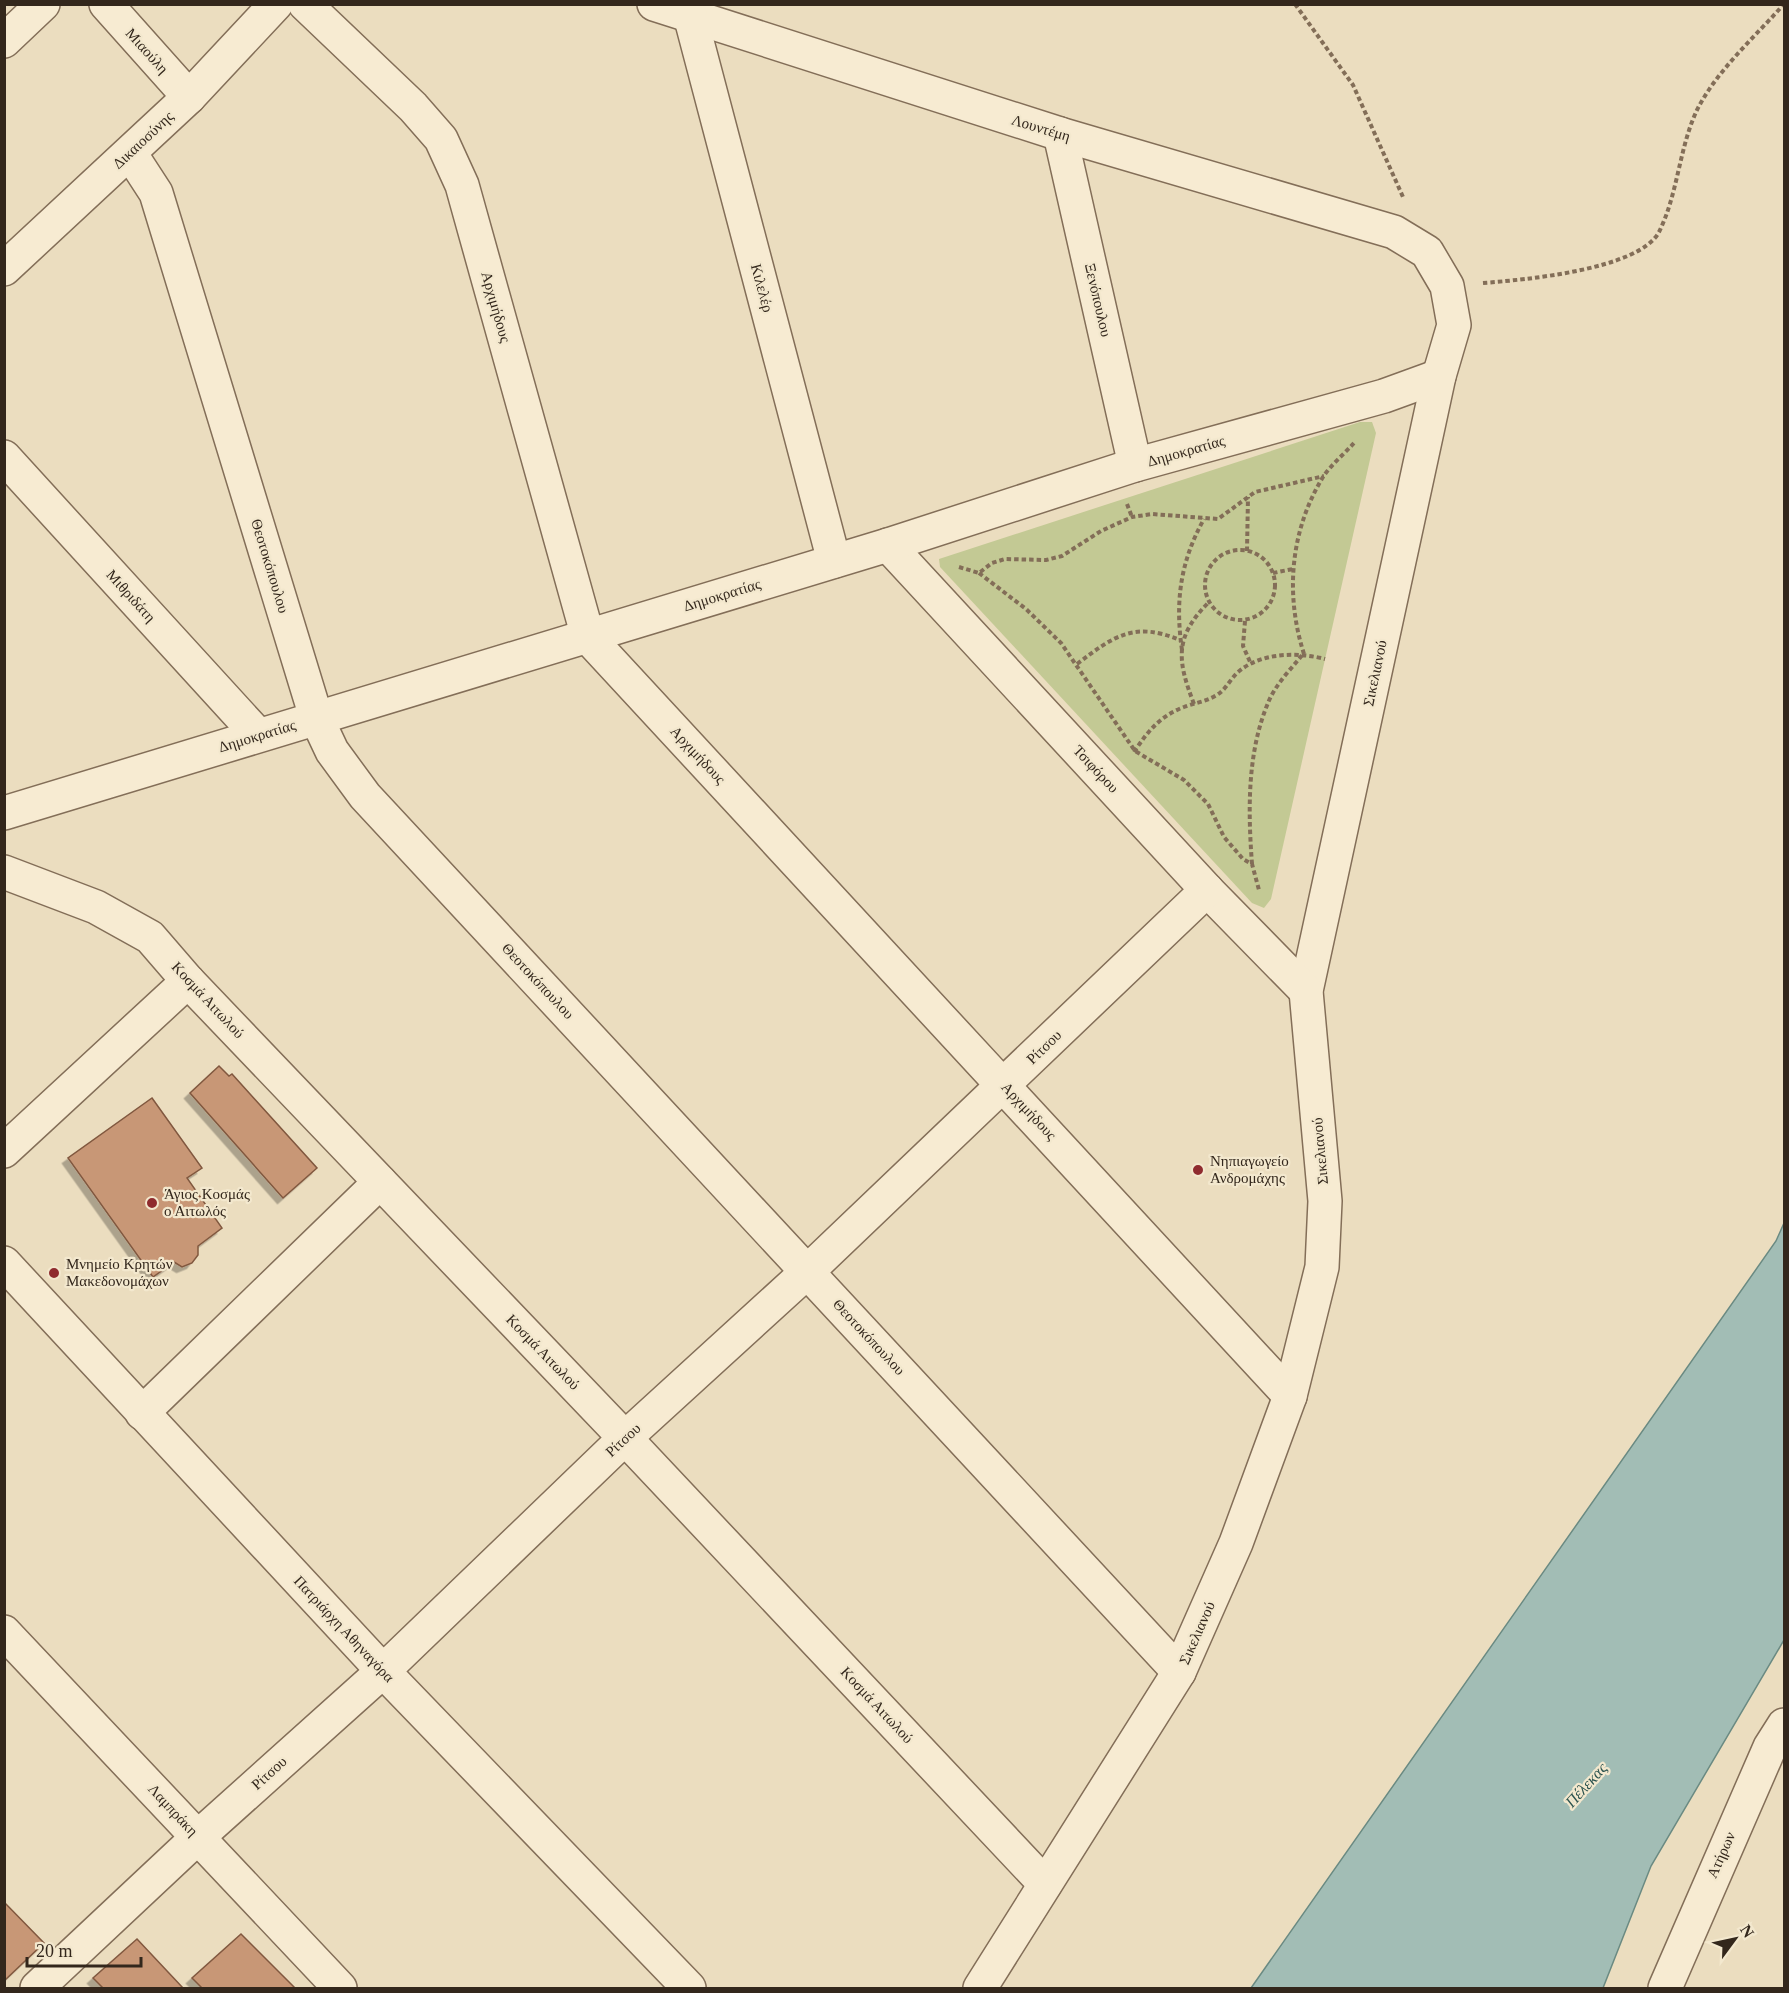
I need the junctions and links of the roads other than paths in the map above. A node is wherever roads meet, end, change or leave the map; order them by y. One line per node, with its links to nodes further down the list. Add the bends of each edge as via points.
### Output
1 (43, 4): 7 (street)
2 (106, 4): 8 (street, Μιαούλη)
3 (276, 4): 8 (street, Δικαιοσύνης)
4 (305, 4): 18 (street, Αρχιμήδους, via 441,139 462,185)
5 (654, 4): 6 (street, Λουντέμη)
6 (690, 15): 9 (street, Λουντέμη); 17 (street, Κιλελέρ)
7 (4, 41)
8 (189, 97): 10 (street, Δικαιοσύνης)
9 (1060, 134): 11 (street, Λουντέμη, via 1383,228); 15 (street, Ξενόπουλου)
10 (130, 153): 12 (street, Δικαιοσύνης); 19 (street, Θεοτοκόπουλου, via 156,193)
11 (1427, 252): 13 (street, Σικελιανού, via 1447,286 1454,325)
12 (4, 269)
13 (1439, 376): 15 (street, Δημοκρατίας, via 1384,396); 25 (street, Σικελιανού)
14 (4, 457): 20 (street, Μιθριδάτη)
15 (1135, 465): 16 (street, Δημοκρατίας)
16 (888, 545): 17 (street, Δημοκρατίας); 23 (street, Τσιφόρου)
17 (834, 561): 18 (street, Δημοκρατίας)
18 (588, 637): 19 (street, Δημοκρατίας); 26 (street, Αρχιμήδους)
19 (316, 717): 20 (street, Δημοκρατίας); 30 (street, Θεοτοκόπουλου, via 332,751 365,796)
20 (258, 735): 21 (street, Δημοκρατίας)
21 (4, 813)
22 (4, 872): 24 (street, Κοσμά Αιτωλού, via 96,907 150,937)
23 (1208, 890): 25 (street, Τσιφόρου); 26 (street, Ρίτσου)
24 (188, 981): 27 (street); 28 (street, Κοσμά Αιτωλού)
25 (1306, 991): 31 (street, Σικελιανού, via 1324,1201 1322,1267)
26 (1005, 1085): 30 (street, Ρίτσου); 31 (street, Αρχιμήδους)
27 (4, 1151)
28 (380, 1182): 32 (street); 33 (street, Κοσμά Αιτωλού)
29 (4, 1263): 32 (street, Πατριάρχη Αθηναγόρα)
30 (808, 1271): 33 (street, Ρίτσου); 36 (street, Θεοτοκόπουλου)
31 (1290, 1396): 36 (street, Σικελιανού, via 1236,1543)
32 (142, 1413): 35 (street, Πατριάρχη Αθηναγόρα)
33 (625, 1438): 35 (street, Ρίτσου); 39 (street, Κοσμά Αιτωλού)
34 (4, 1632): 38 (street, Λαμπράκη)
35 (383, 1671): 38 (street, Ρίτσου); 42 (street, Πατριάρχη Αθηναγόρα)
36 (1179, 1672): 39 (street, Σικελιανού)
37 (1785, 1725): 44 (street, Ατήρων, via 1770,1747)
38 (198, 1837): 40 (street, Ρίτσου); 41 (street, Λαμπράκη)
39 (1045, 1884): 43 (street, Σικελιανού)
40 (37, 1989)
41 (340, 1989)
42 (689, 1989)
43 (980, 1989)
44 (1665, 1989)

